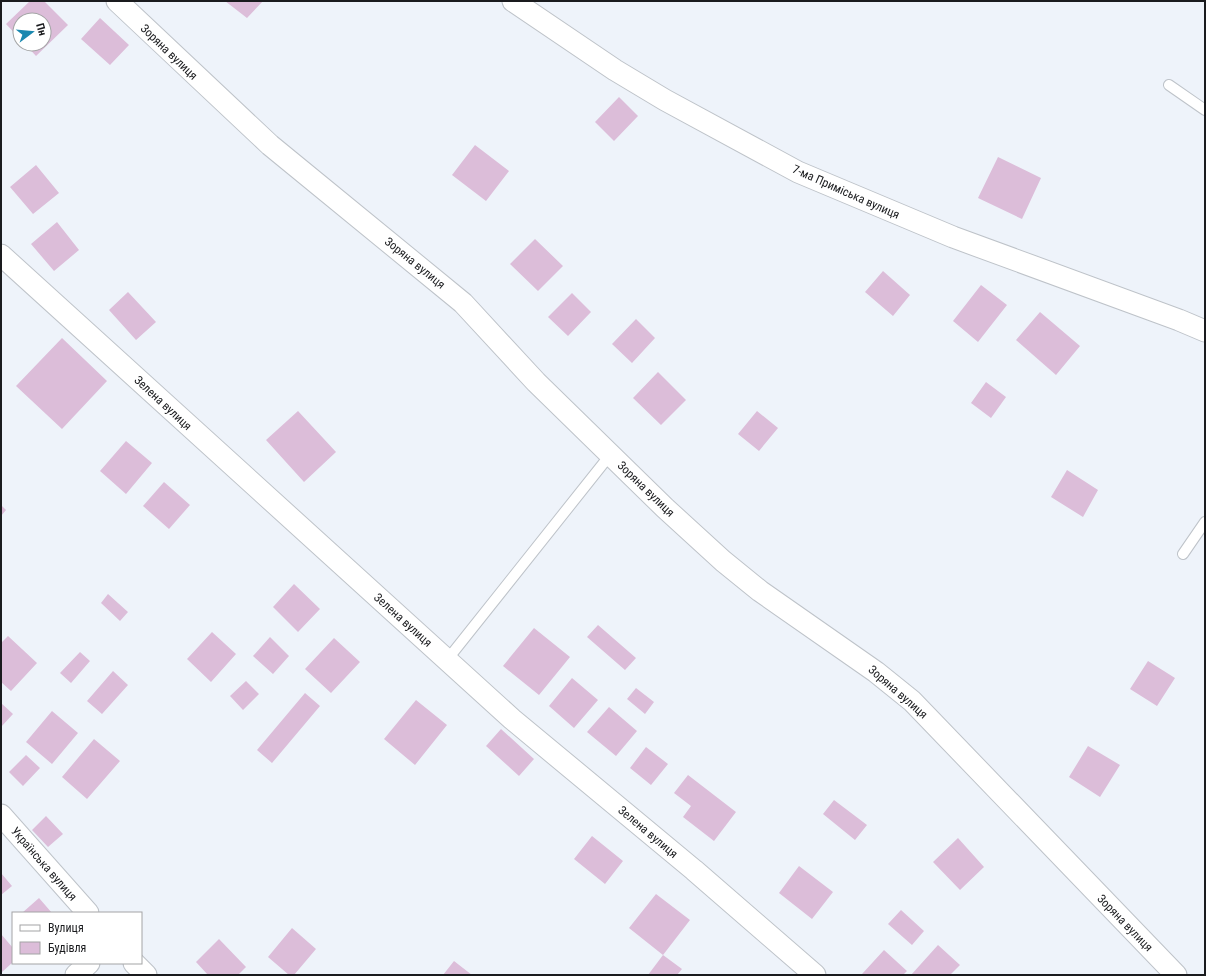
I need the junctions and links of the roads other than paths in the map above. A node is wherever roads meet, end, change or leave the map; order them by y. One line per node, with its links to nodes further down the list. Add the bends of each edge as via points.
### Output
1 (117, 1): 7 (street, Зоряна вулиця, via 270,145 463,304 522,368)
2 (513, 1): 6 (street, 7-ма Приміська вулиця, via 615,70 665,100 798,172 953,237)
3 (1169, 85): 4 (lane)
4 (1205, 110)
5 (1, 255): 10 (street, Зелена вулиця)
6 (1205, 331)
7 (610, 455): 10 (lane); 18 (street, Зоряна вулиця, via 741,576 864,663 912,701)
8 (1205, 522): 9 (lane)
9 (1183, 554)
10 (448, 660): 17 (street, Зелена вулиця, via 512,719 694,870)
11 (1, 814): 12 (street, Українська вулиця)
12 (87, 912)
13 (88, 964): 15 (street)
14 (135, 964): 16 (street)
15 (76, 975)
16 (146, 975)
17 (815, 975)
18 (1176, 975)

